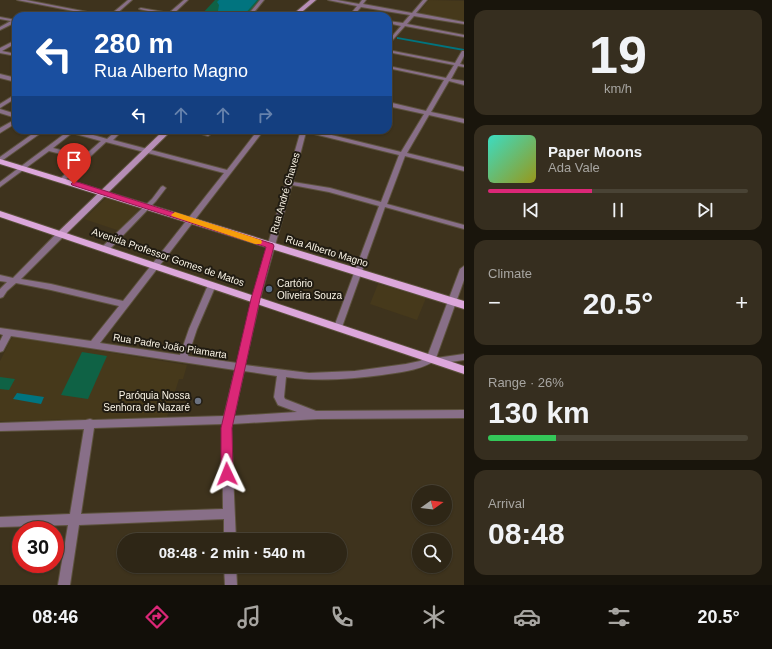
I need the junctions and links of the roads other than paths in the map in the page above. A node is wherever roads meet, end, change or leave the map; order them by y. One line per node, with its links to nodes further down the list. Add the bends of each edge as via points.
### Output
1 (19, 0): 11 (street)
2 (130, 0): 12 (street)
3 (186, 0): 14 (street)
4 (262, 0): 15 (street)
5 (313, 0): 16 (street)
6 (330, 0): 9 (street)
7 (364, 0): 9 (street)
8 (425, 0): 18 (street)
9 (360, 5): 17 (street); 18 (street)
10 (141, 10): 13 (street)
11 (85, 12)
12 (116, 12)
13 (152, 12)
14 (172, 12)
15 (252, 12)
16 (299, 12)
17 (355, 12)
18 (414, 14): 23 (street); 24 (street)
19 (0, 18): 20 (street)
20 (12, 20)
21 (12, 23): 25 (street)
22 (392, 23): 24 (street)
23 (464, 23)
24 (404, 25): 26 (street); 27 (street)
25 (0, 29)
26 (464, 36)
27 (392, 39)
28 (12, 44): 29 (street)
29 (0, 51): 32 (street)
30 (392, 52): 33 (street)
31 (464, 52): 33 (street)
32 (12, 54)
33 (456, 64): 34 (street); 38 (street)
34 (464, 66)
35 (392, 68): 38 (street)
36 (0, 76): 37 (street)
37 (12, 79)
38 (448, 79): 39 (street); 44 (street)
39 (464, 83)
40 (12, 98): 42 (street)
41 (392, 105): 44 (street)
42 (0, 106)
43 (0, 111): 45 (street)
44 (428, 114): 46 (street); 60 (street)
45 (12, 115)
46 (464, 121)
47 (12, 124): 48 (street)
48 (0, 131)
49 (37, 134): 62 (street)
50 (65, 134): 58 (street)
51 (83, 134): 57 (street)
52 (115, 134): 57 (street)
53 (164, 134): 59 (street)
54 (258, 134): 65 (street)
55 (303, 134): 67 (street, Rua André Chaves)
56 (321, 134): 60 (street)
57 (106, 141): 59 (street); 61 (street)
58 (48, 149): 61 (street); 63 (street)
59 (146, 151): 65 (street); 70 (street)
60 (404, 154): 64 (street); 71 (street)
61 (85, 158): 66 (street)
62 (0, 161): 63 (main road, Rua Alberto Magno)
63 (23, 168): 66 (main road, Rua Alberto Magno); 68 (street)
64 (464, 169)
65 (228, 172): 74 (street)
66 (62, 180): 70 (main road, Rua Alberto Magno)
67 (289, 183): 71 (street, via 330,190); 77 (street, Rua André Chaves)
68 (0, 185)
69 (163, 188): 72 (street)
70 (104, 193): 72 (main road, Rua Alberto Magno); 76 (street)
71 (384, 205): 75 (street); 80 (street)
72 (147, 206): 74 (main road, Rua Alberto Magno); 78 (street)
73 (0, 214): 76 (main road, Avenida Professor Gomes de Matos)
74 (191, 220): 77 (main road, Rua Alberto Magno); 79 (street)
75 (464, 228)
76 (61, 234): 78 (main road, Avenida Professor Gomes de Matos); 83 (street)
77 (270, 246): 80 (main road, Rua Alberto Magno); 86 (street, Rua André Chaves)
78 (105, 249): 79 (main road, Avenida Professor Gomes de Matos)
79 (155, 266): 84 (main road, Avenida Professor Gomes de Matos); 88 (street)
80 (359, 273): 87 (main road, Rua Alberto Magno); 90 (street)
81 (463, 274): 87 (street)
82 (0, 278): 83 (street)
83 (15, 280): 85 (street, via 4,288); 88 (street)
84 (212, 285): 86 (main road, Avenida Professor Gomes de Matos); 95 (street)
85 (0, 295)
86 (256, 299): 90 (main road, Avenida Professor Gomes de Matos); 97 (street, Rua André Chaves)
87 (452, 301): 89 (main road, Rua Alberto Magno); 96 (street)
88 (125, 304): 92 (street)
89 (464, 305)
90 (338, 327): 96 (main road, Avenida Professor Gomes de Matos)
91 (4, 331): 92 (street, Rua Padre João Piamarta); 93 (street)
92 (93, 345): 95 (street, Rua Padre João Piamarta)
93 (0, 349)
94 (464, 357): 96 (street, Rua Padre João Piamarta)
95 (183, 359): 97 (street, Rua Padre João Piamarta)
96 (434, 360): 98 (main road, Avenida Professor Gomes de Matos); 99 (street, Rua Padre João Piamarta, via 406,368 355,375 309,377)
97 (240, 368): 99 (street, Rua Padre João Piamarta); 102 (street, Rua André Chaves)
98 (464, 370)
99 (282, 374): 101 (street, via 279,397 281,402)
100 (464, 414): 101 (street)
101 (318, 415): 102 (street)
102 (228, 420): 103 (street); 105 (street, Rua André Chaves, via 226,433)
103 (90, 423): 104 (street); 106 (street)
104 (0, 427)
105 (229, 514): 106 (street); 108 (street, Rua André Chaves)
106 (75, 519): 107 (street); 110 (street)
107 (0, 522)
108 (230, 533)
109 (230, 573): 111 (street)
110 (64, 585)
111 (231, 585)

